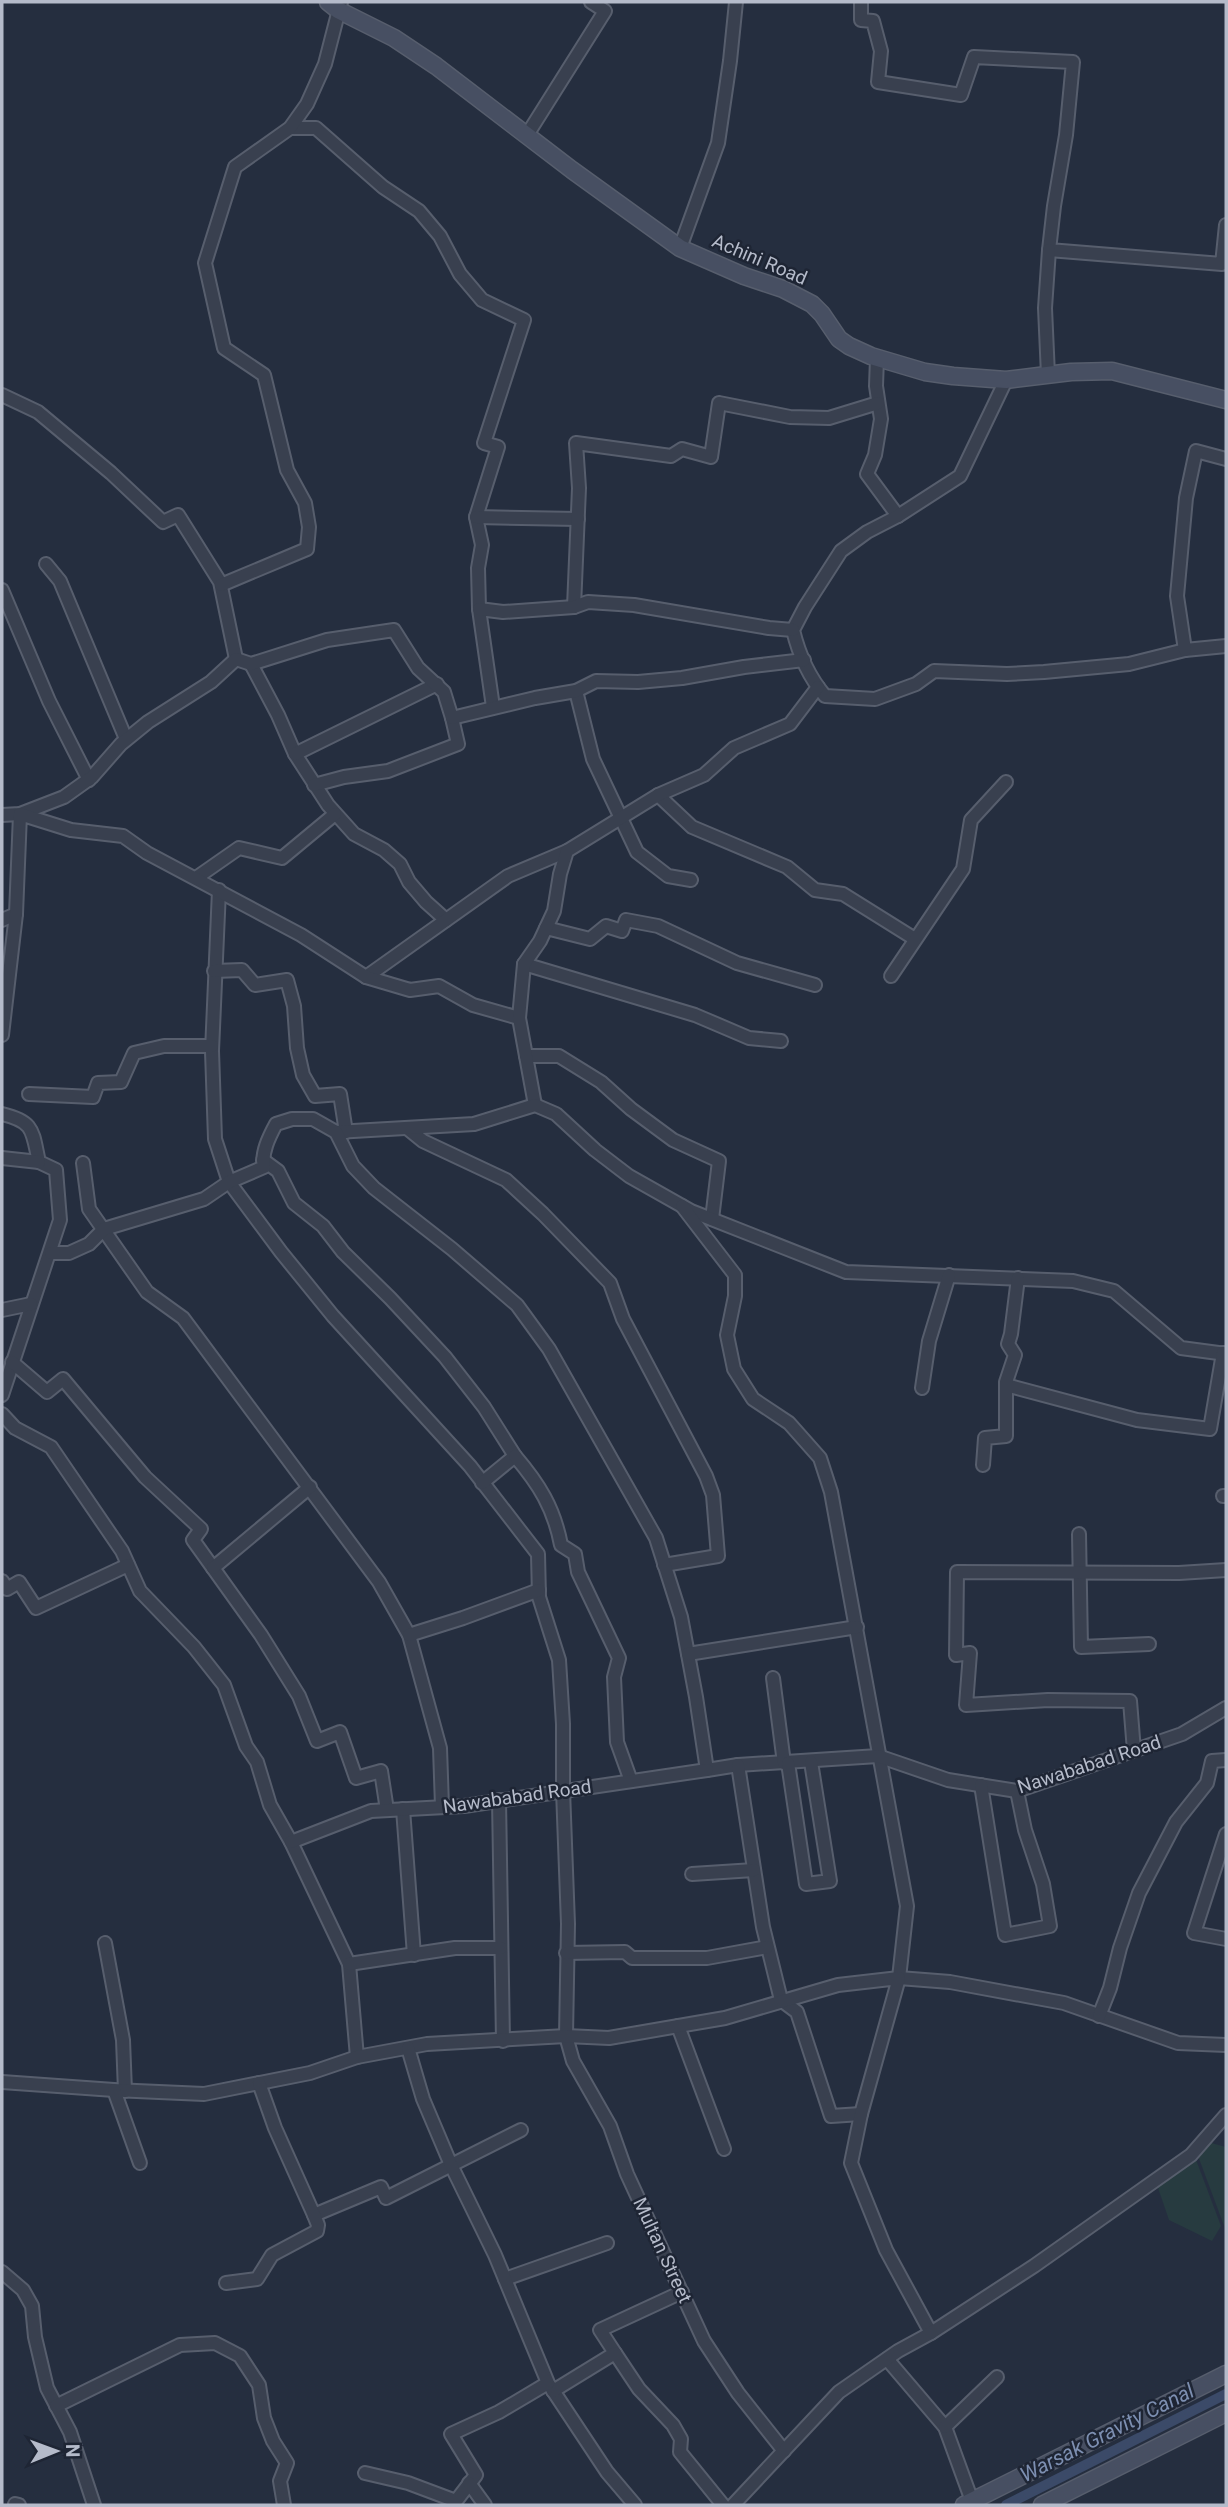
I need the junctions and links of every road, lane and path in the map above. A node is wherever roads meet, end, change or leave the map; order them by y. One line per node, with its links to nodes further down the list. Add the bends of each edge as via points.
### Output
1 (591, 2): 6 (street, via 605,11)
2 (736, 2): 8 (street, via 718,143)
3 (862, 2): 9 (street, via 861,20 873,21 881,51 878,82 961,95 974,57 1073,62)
4 (336, 5): 5 (street, via 325,64); 6 (main road, Achini Road, via 425,59)
5 (290, 128): 19 (street, via 316,128 383,187 419,211 482,300 524,320 484,443 498,447); 22 (street, via 234,167 205,263 224,348 264,374 287,470 305,503 307,549)
6 (527, 135): 8 (main road, Achini Road)
7 (1226, 225): 10 (street)
8 (680, 248): 11 (main road, Achini Road, via 812,304 839,340)
9 (1049, 250): 10 (street); 12 (street, via 1045,308)
10 (1224, 265)
11 (877, 358): 13 (main road, Achini Road, via 925,372); 16 (street)
12 (1048, 375): 13 (main road, Achini Road); 15 (main road, Achini Road, via 1112,371)
13 (1006, 380): 18 (street, via 960,476)
14 (2, 395): 22 (street, via 38,412 163,522 178,515)
15 (1226, 400)
16 (878, 403): 18 (street, via 881,419 867,474); 20 (street, via 830,418 790,417 719,403 711,457 682,449 671,456 576,443)
17 (1226, 459): 28 (street, via 1196,451 1186,498 1177,596)
18 (898, 516): 26 (street, via 841,551)
19 (476, 517): 20 (street); 25 (street, via 482,545)
20 (578, 519): 24 (street)
21 (46, 564): 37 (street, via 60,581)
22 (221, 584): 29 (street)
23 (2, 590): 39 (street)
24 (574, 607): 25 (street); 26 (street, via 588,603 634,605)
25 (479, 610): 35 (street)
26 (793, 630): 30 (street)
27 (1226, 646): 28 (street)
28 (1185, 650): 33 (street, via 1129,664 1044,672 934,671 916,684 875,699 825,696)
29 (236, 659): 31 (street); 37 (street, via 211,682)
30 (804, 660): 33 (street); 34 (street, via 682,678 596,681)
31 (251, 664): 32 (street, via 327,640 394,630 418,667); 38 (street)
32 (437, 684): 36 (street); 38 (street)
33 (818, 687): 42 (street, via 790,723 734,748 704,775)
34 (576, 691): 35 (street); 46 (street, via 593,759)
35 (493, 707): 36 (street)
36 (453, 718): 41 (street, via 458,744 388,771)
37 (127, 740): 39 (street)
38 (295, 754): 41 (street)
39 (89, 780): 43 (street, via 64,797)
40 (1006, 782): 55 (street, via 971,820 963,869)
41 (314, 785): 44 (street)
42 (658, 795): 46 (street); 55 (street, via 692,827 787,867 815,890 843,894)
43 (20, 814): 45 (street); 48 (street, via 71,830 123,836); 51 (street)
44 (335, 814): 48 (street, via 282,858 239,848); 52 (street, via 354,834 400,864 409,882)
45 (2, 815)
46 (619, 817): 47 (street); 49 (street, via 636,852 668,876)
47 (567, 851): 52 (street, via 508,876); 54 (street)
48 (196, 878): 50 (street)
49 (691, 880)
50 (219, 890): 57 (street, Multan Street); 59 (street)
51 (16, 914): 53 (street); 62 (street)
52 (446, 919): 59 (street)
53 (2, 920)
54 (546, 928): 56 (street); 60 (street, via 590,939 606,926 622,931 626,920 658,926 737,963)
55 (915, 939): 58 (street)
56 (524, 964): 61 (street); 63 (street, via 695,1015 750,1038)
57 (214, 971): 64 (street, Multan Street); 70 (street, via 242,970 255,985 287,980 303,1075 315,1096 340,1094)
58 (891, 976)
59 (366, 977): 61 (street, via 410,990 439,986 472,1006)
60 (815, 985)
61 (519, 1018): 65 (street)
62 (2, 1035)
63 (781, 1041)
64 (212, 1046): 66 (street, via 163,1046 134,1053 121,1082 98,1083 93,1097); 75 (street, Multan Street, via 215,1139)
65 (526, 1056): 67 (street); 77 (street, via 559,1056 601,1082 673,1140 719,1161)
66 (29, 1094)
67 (536, 1105): 69 (street, via 474,1124); 76 (street, via 556,1114 629,1176)
68 (2, 1114): 73 (street, via 22,1119 32,1132)
69 (407, 1128): 70 (street); 96 (street, via 423,1141 506,1181 610,1283 623,1319 713,1495 718,1556)
70 (341, 1132): 72 (street, via 313,1119 276,1124); 96 (street, via 353,1166 374,1188 517,1305 605,1447 656,1538)
71 (2, 1158): 73 (street)
72 (263, 1160): 75 (street, via 264,1167); 90 (street, via 278,1171 294,1203 323,1226 445,1357)
73 (38, 1161): 79 (street, via 56,1170 60,1220)
74 (83, 1163): 78 (street, via 89,1209)
75 (229, 1182): 78 (street, via 204,1199); 92 (street, Multan Street, via 333,1316)
76 (682, 1206): 77 (street); 102 (street, via 735,1275 727,1335 734,1369 753,1399 789,1423 820,1458)
77 (712, 1219): 80 (street, via 846,1272)
78 (104, 1229): 79 (street, via 89,1244 69,1253); 93 (street, via 147,1292 183,1318)
79 (51, 1252): 82 (street)
80 (949, 1275): 81 (street); 87 (street, via 929,1341)
81 (1018, 1278): 84 (street, via 1073,1281 1114,1291 1181,1348); 86 (street, via 1007,1344 1015,1355)
82 (30, 1304): 83 (street); 85 (street)
83 (2, 1310)
84 (1225, 1353): 86 (street, via 1210,1429 1137,1420)
85 (12, 1362): 88 (street); 97 (street, via 47,1392 63,1379 145,1477 201,1529 192,1540)
86 (1006, 1385): 91 (street, via 1006,1437 985,1438)
87 (922, 1388)
88 (2, 1395)
89 (2, 1414): 95 (street, via 15,1428 51,1447)
90 (514, 1456): 92 (street); 115 (street, via 531,1475 556,1519 561,1545 575,1554 578,1572 619,1658 614,1677 617,1742)
91 (983, 1465)
92 (482, 1482): 101 (street, Multan Street, via 538,1554)
93 (310, 1487): 97 (street); 103 (street, via 379,1582)
94 (1079, 1534): 99 (street)
95 (128, 1565): 100 (street, via 36,1608 19,1582 7,1588); 124 (street, via 141,1591 225,1685 270,1805)
96 (664, 1565): 105 (street)
97 (213, 1568): 122 (street, via 299,1696 317,1741 340,1732 356,1778 381,1771)
98 (1226, 1570): 99 (street)
99 (1078, 1572): 104 (street, via 1080,1647); 108 (street, via 957,1572 956,1655 970,1653 966,1705 1130,1701)
100 (2, 1581)
101 (539, 1590): 103 (street); 117 (street, Multan Street, via 559,1660)
102 (857, 1627): 105 (street); 109 (street)
103 (409, 1636): 120 (street, via 440,1748)
104 (1149, 1644)
105 (688, 1654): 114 (street)
106 (773, 1678): 112 (street)
107 (1226, 1707): 108 (street, Nawababad Road, via 1182,1734)
108 (1134, 1751): 118 (street, Nawababad Road)
109 (878, 1756): 111 (street, Nawababad Road); 116 (street, Nawababad Road); 134 (street, via 907,1906)
110 (1226, 1760): 136 (street, via 1212,1761 1207,1783 1177,1822 1139,1893)
111 (811, 1762): 112 (street, Nawababad Road); 112 (street, via 830,1881 806,1884)
112 (786, 1763): 113 (street, Nawababad Road)
113 (738, 1765): 114 (street, Nawababad Road); 125 (street)
114 (707, 1770): 115 (street, Nawababad Road)
115 (631, 1781): 117 (street, Nawababad Road)
116 (981, 1786): 118 (street, Nawababad Road); 118 (street, via 1005,1935 1050,1926)
117 (562, 1790): 119 (street, Nawababad Road); 131 (street, Multan Street)
118 (1017, 1791)
119 (499, 1800): 120 (street, Nawababad Road); 130 (street)
120 (442, 1806): 121 (street, Nawababad Road)
121 (403, 1809): 122 (street, Nawababad Road); 132 (street)
122 (387, 1810): 124 (street, Nawababad Road, via 371,1811)
123 (1226, 1834): 127 (street, via 1194,1933)
124 (290, 1842): 133 (street)
125 (754, 1870): 126 (street); 129 (street)
126 (692, 1874)
127 (1226, 1939)
128 (105, 1943): 145 (street, via 123,2040)
129 (767, 1947): 131 (street, via 707,1958); 135 (street)
130 (501, 1948): 132 (street, via 455,1948); 139 (street)
131 (566, 1953): 138 (street, Multan Street)
132 (414, 1955): 133 (street)
133 (349, 1964): 142 (street)
134 (899, 1978): 135 (street, via 838,1985); 136 (street, via 1001,1991); 146 (street)
135 (781, 2000): 137 (street, via 726,2018); 146 (street, via 797,2012 831,2116)
136 (1099, 2015): 140 (street, via 1178,2043)
137 (678, 2026): 138 (street, via 609,2038); 149 (street)
138 (566, 2036): 139 (street); 157 (street, Multan Street, via 573,2061 610,2126 627,2174)
139 (503, 2041): 141 (street)
140 (1226, 2045)
141 (408, 2048): 142 (street); 151 (street)
142 (357, 2057): 144 (street)
143 (2, 2082): 145 (street)
144 (259, 2083): 145 (street, via 204,2094); 152 (street)
145 (120, 2091): 150 (street)
146 (862, 2114): 158 (street, via 851,2163 886,2250)
147 (1226, 2115): 158 (street, via 1191,2155)
148 (521, 2130): 151 (street)
149 (724, 2148)
150 (140, 2163)
151 (451, 2165): 152 (street, via 386,2198 381,2187); 155 (street)
152 (314, 2215): 156 (street, via 317,2231 272,2255 257,2279)
153 (607, 2243): 155 (street)
154 (2, 2272): 164 (street, via 23,2290 32,2306 47,2388)
155 (505, 2279): 163 (street)
156 (226, 2283)
157 (682, 2292): 159 (street, via 600,2330); 167 (street, Multan Street, via 704,2341)
158 (931, 2333): 160 (street)
159 (615, 2353): 163 (street); 177 (street, via 639,2389 673,2424 681,2439 680,2452)
160 (887, 2359): 166 (street); 167 (street, via 839,2392)
161 (1226, 2374): 171 (main road)
162 (998, 2377): 166 (street)
163 (550, 2387): 169 (street, via 451,2434 476,2474); 176 (street)
164 (56, 2406): 173 (street, via 70,2432); 174 (street, via 180,2345 215,2343 240,2356 259,2385 264,2418 287,2463 280,2482)
165 (1226, 2413): 172 (main road)
166 (945, 2427): 171 (street)
167 (784, 2451): 178 (street)
168 (365, 2473): 170 (street, via 408,2483)
169 (469, 2483): 170 (street, via 456,2501); 175 (street)
170 (447, 2502)
171 (968, 2503)
172 (1046, 2504)
173 (94, 2505)
174 (284, 2505)
175 (485, 2505)
176 (635, 2505)
177 (723, 2505)
178 (733, 2505)

